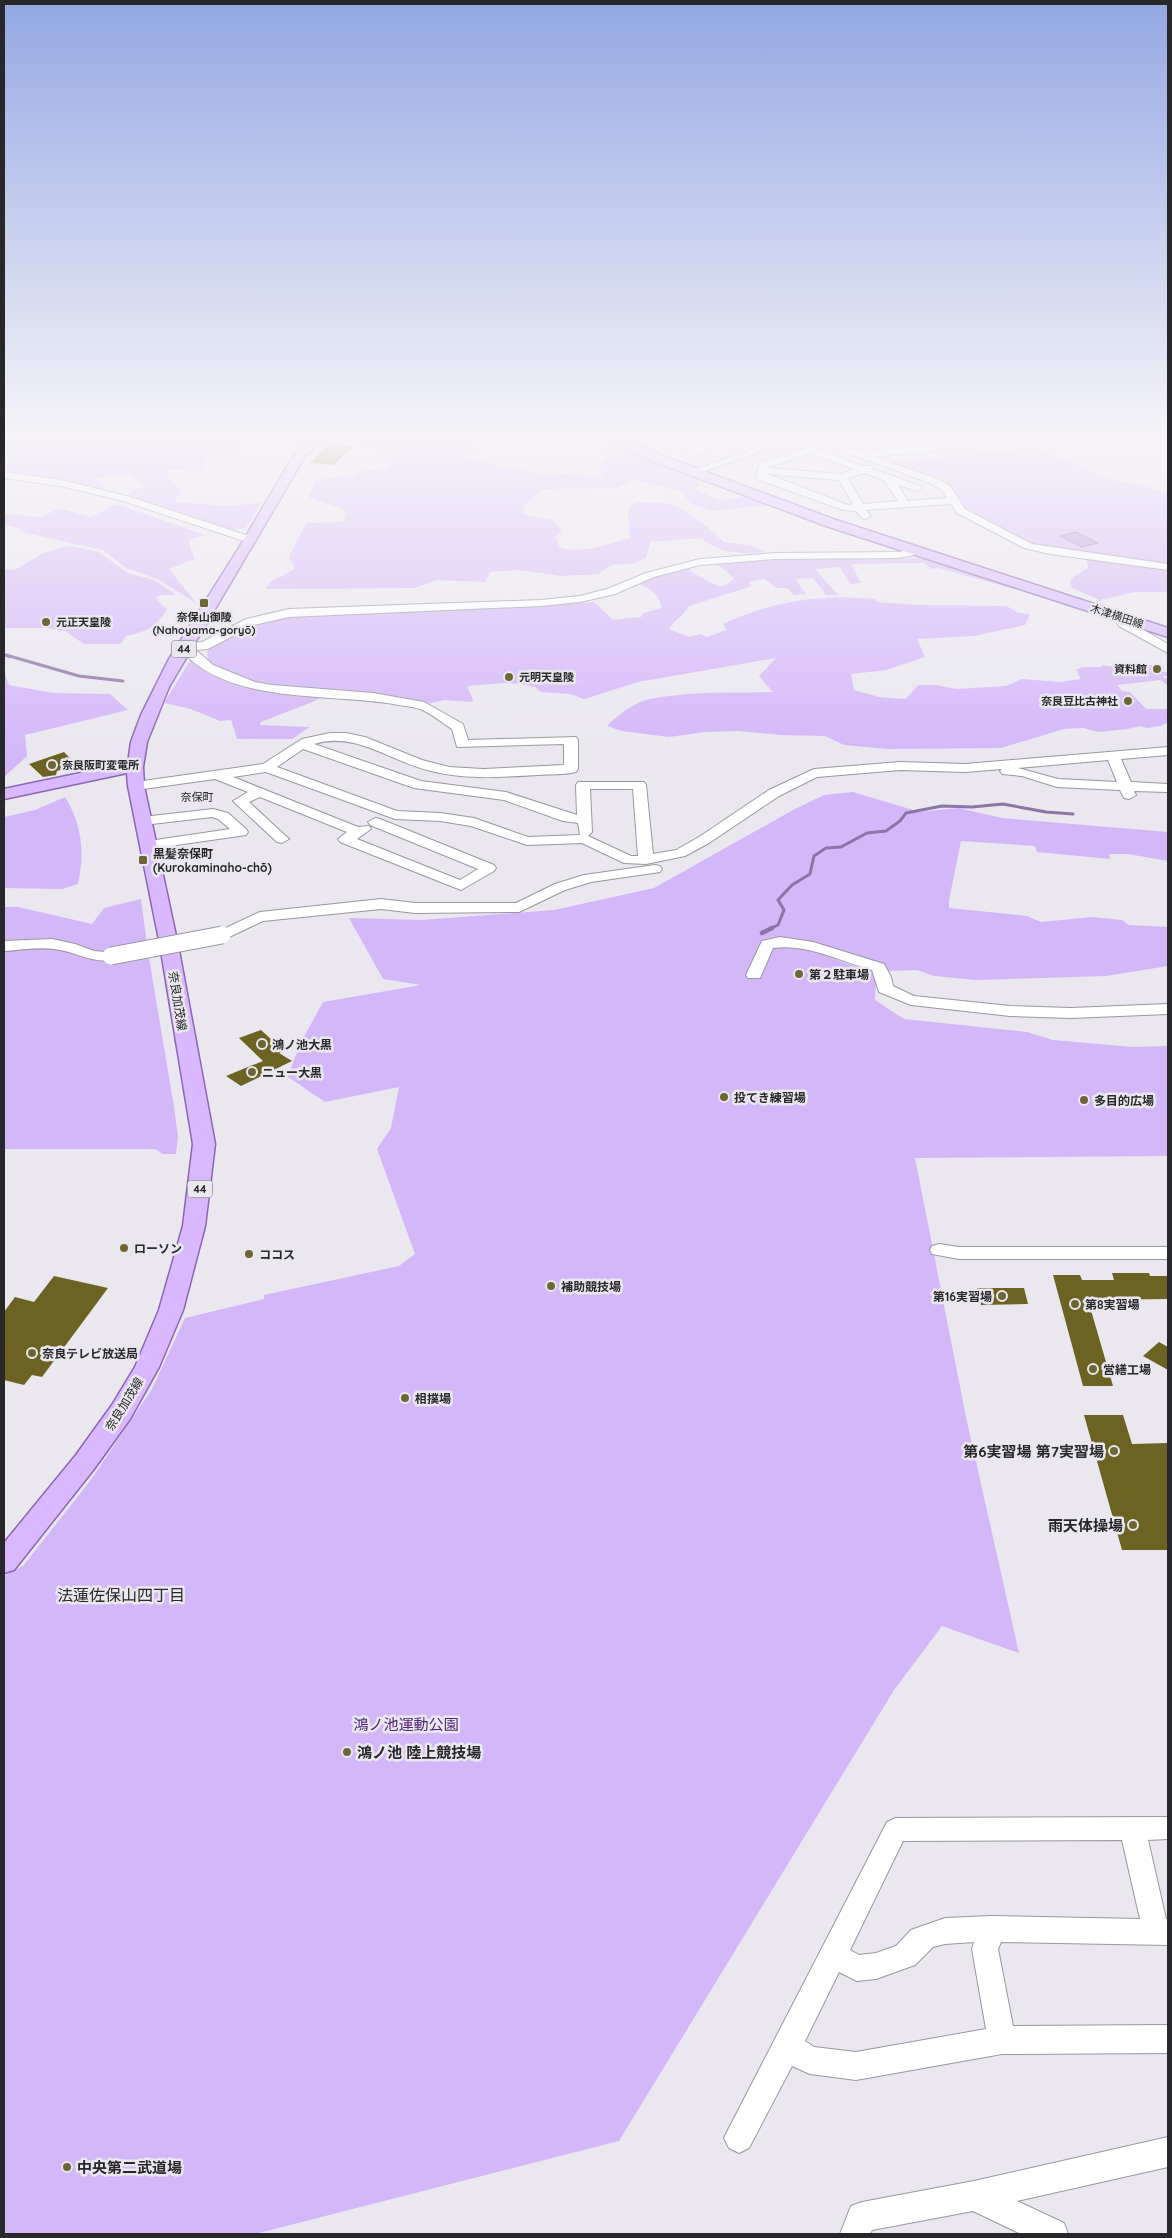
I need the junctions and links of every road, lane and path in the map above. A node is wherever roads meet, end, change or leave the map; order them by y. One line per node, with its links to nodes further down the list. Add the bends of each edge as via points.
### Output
1 (249, 543): 8 (main road, 奈良加茂線 / 44)
2 (890, 543): 4 (main road, 木津横田線)
3 (1026, 543): 5 (street, via 1038,549)
4 (914, 552): 6 (main road, 木津横田線); 8 (street, via 898,556 775,556 700,562 666,569 611,592 580,599 289,613 250,622 204,646)
5 (1168, 568)
6 (1125, 619): 7 (main road, 木津横田線); 9 (street, via 1123,623)
7 (1168, 633)
8 (185, 646): 10 (street, via 209,668 252,685 373,697 424,706 458,726 462,744 572,740 571,769 470,772 433,768 361,739 338,736 312,740); 16 (main road, 奈良加茂線 / 44, via 152,707 144,729)
9 (1168, 649)
10 (303, 745): 14 (street); 22 (street, via 419,785 506,796 568,818)
11 (1168, 751): 12 (street)
12 (1112, 755): 13 (street); 18 (street)
13 (976, 767): 18 (street, via 1023,772 1057,783); 29 (street, via 900,766 814,773 774,793)
14 (267, 768): 15 (street); 21 (street)
15 (214, 774): 16 (street); 19 (street)
16 (136, 776): 20 (main road); 23 (main road, 奈良加茂線 / 44)
17 (1168, 788): 18 (street)
18 (1127, 791)
19 (259, 792): 25 (street); 26 (street, via 240,801)
20 (4, 794)
21 (395, 814): 24 (street); 27 (street, via 474,822 527,841)
22 (585, 820): 27 (street); 30 (street, via 583,785 639,785)
23 (143, 821): 28 (main road, 奈良加茂線 / 44); 28 (street, via 213,813 223,816 241,832)
24 (376, 822): 25 (street); 25 (street, via 489,868 461,886 346,840)
25 (359, 832)
26 (282, 839)
27 (584, 840): 30 (street, via 629,860)
28 (149, 845): 36 (main road, 奈良加茂線 / 44, via 204,1144 194,1226 172,1310 121,1412)
29 (680, 853): 30 (street); 31 (street, bridge, via 664,868 589,878 560,887 519,907 415,908 381,904 260,917 222,935 111,956 92,956 52,944)
30 (646, 860)
31 (4, 946)
32 (754, 975): 33 (street, via 767,944 780,940 804,944 878,968 885,989 911,1000 1010,1012)
33 (1168, 1009)
34 (939, 1250): 35 (street, via 959,1253)
35 (1168, 1253)
36 (4, 1562)
37 (1132, 1828): 38 (street); 40 (street); 41 (street, via 896,1830)
38 (1168, 1828)
39 (991, 1929): 40 (street); 41 (street, via 933,1934 920,1940 898,1960 876,1966 857,1968); 43 (street, via 985,1949)
40 (1162, 1932)
41 (833, 1955): 44 (street)
42 (1168, 2039): 43 (street)
43 (1002, 2040): 44 (street, via 856,2066 810,2060)
44 (787, 2047): 45 (street)
45 (739, 2138)
46 (1168, 2152): 47 (street)
47 (974, 2196): 48 (street, via 862,2217); 49 (street)
48 (855, 2234)
49 (1053, 2234)

